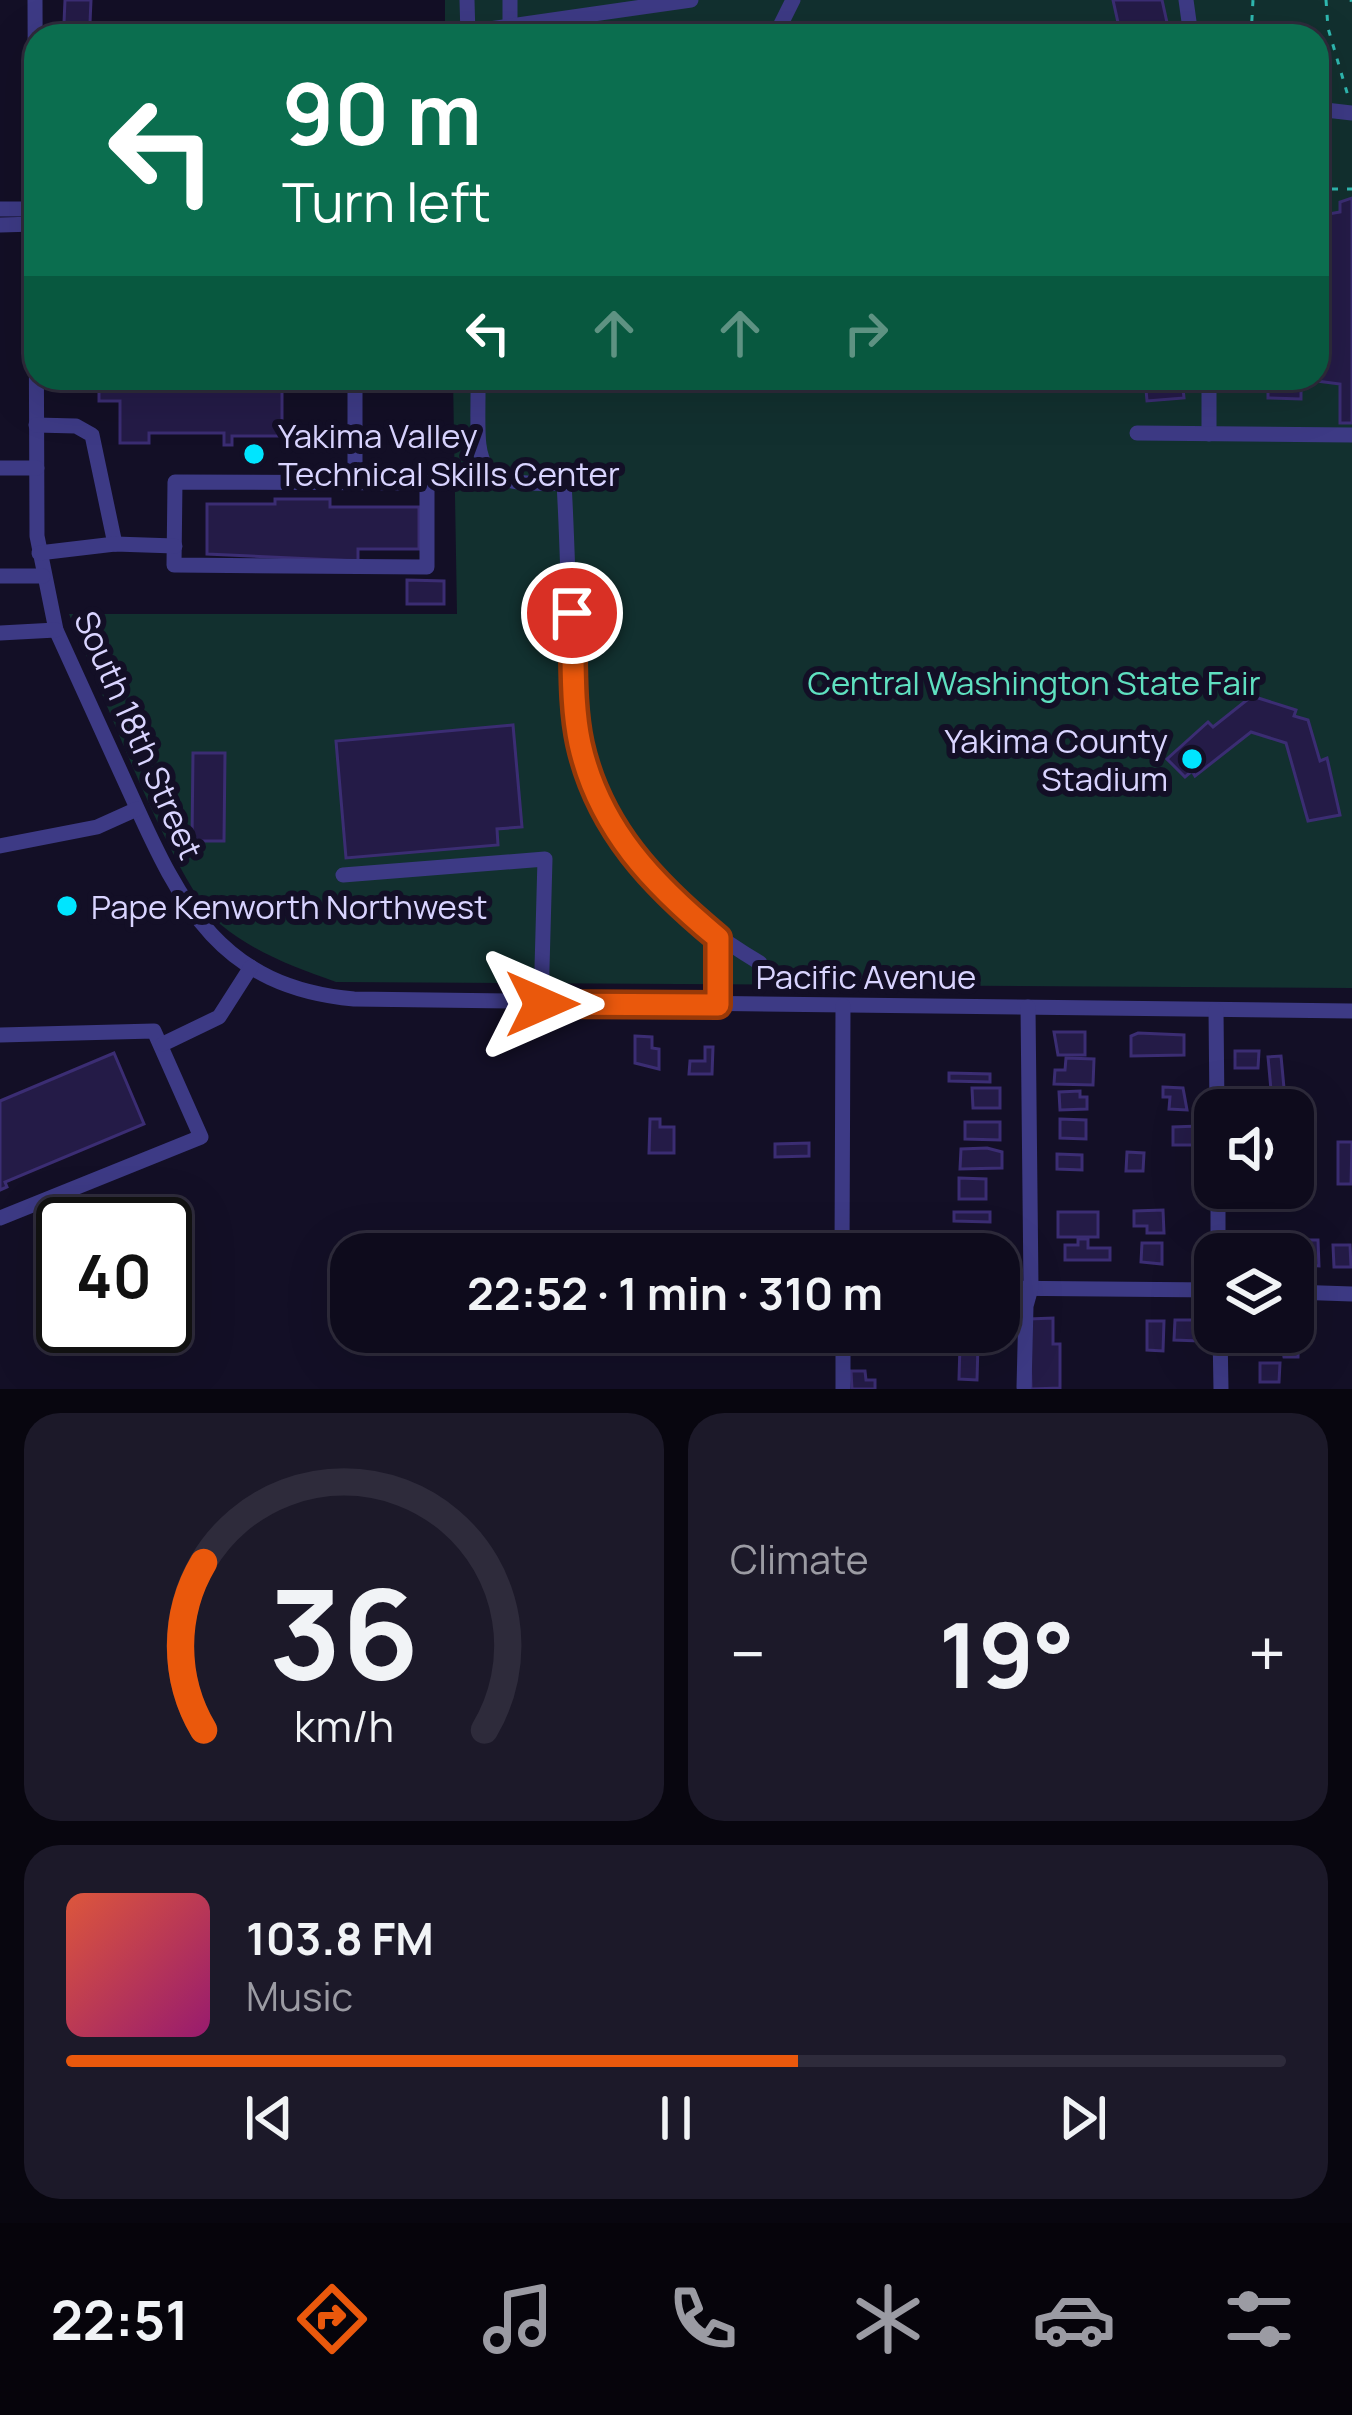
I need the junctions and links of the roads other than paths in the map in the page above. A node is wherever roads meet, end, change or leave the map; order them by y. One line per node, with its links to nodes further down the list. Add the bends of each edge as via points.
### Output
1 (679, 1): 2 (street)
2 (595, 7): 3 (street)
3 (552, 24)
4 (36, 390): 8 (street, South 18th Street)
5 (355, 390): 14 (street)
6 (478, 390): 25 (street, via 479,461 491,475 564,483 580,742 602,807 632,858)
7 (1209, 390): 10 (street)
8 (36, 425): 13 (street, South 18th Street); 15 (street, via 76,426 92,436)
9 (1137, 433): 10 (street)
10 (1209, 434): 11 (street)
11 (1352, 435)
12 (0, 468): 13 (street)
13 (37, 468): 17 (street, South 18th Street)
14 (355, 482): 16 (street, via 175,482); 16 (street, via 427,483 427,566 175,566)
15 (115, 544): 16 (street); 17 (street)
16 (175, 546)
17 (39, 553): 19 (street, South 18th Street)
18 (0, 576): 19 (street)
19 (43, 576): 20 (street, South 18th Street)
20 (56, 630): 21 (street); 22 (street, South 18th Street)
21 (0, 633)
22 (137, 809): 23 (street, via 97,827); 27 (street, South 18th Street, via 182,902)
23 (0, 846)
24 (343, 875): 28 (street, via 544,859)
25 (718, 938): 26 (street); 29 (street)
26 (760, 963)
27 (247, 965): 28 (street, Pacific Avenue, via 332,997); 35 (street, via 219,1017)
28 (542, 1004): 29 (street, Pacific Avenue)
29 (718, 1005): 30 (street, Pacific Avenue)
30 (843, 1006): 31 (street, Pacific Avenue); 38 (street)
31 (1028, 1007): 32 (street, Pacific Avenue); 40 (street)
32 (1216, 1010): 33 (street, Pacific Avenue); 36 (street)
33 (1352, 1011)
34 (0, 1035): 35 (street, via 154,1031)
35 (164, 1044): 37 (street, via 201,1137)
36 (1217, 1089)
37 (0, 1218)
38 (842, 1233)
39 (1020, 1288): 40 (street)
40 (1031, 1288): 41 (street); 46 (street)
41 (1194, 1290)
42 (1314, 1293): 43 (street)
43 (1352, 1294)
44 (843, 1353): 47 (street)
45 (1220, 1353): 48 (street)
46 (1024, 1387)
47 (843, 1389)
48 (1221, 1389)

